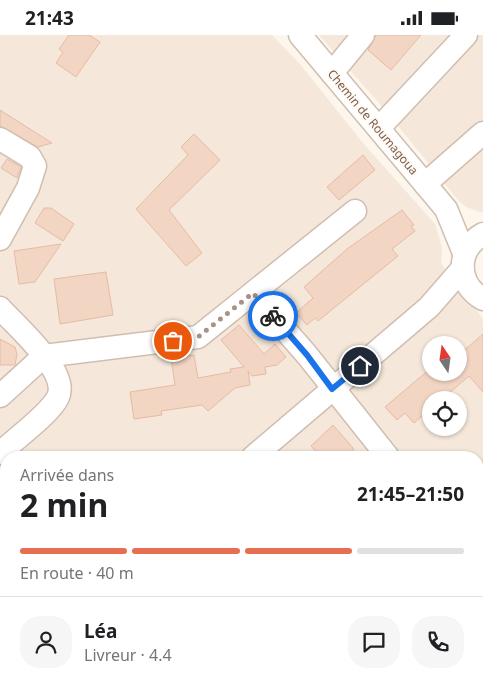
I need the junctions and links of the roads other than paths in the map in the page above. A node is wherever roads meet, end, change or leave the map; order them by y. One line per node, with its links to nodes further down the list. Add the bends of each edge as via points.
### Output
1 (300, 35): 4 (street, Chemin de Roumagoua)
2 (363, 35): 4 (street)
3 (466, 35): 5 (street)
4 (332, 73): 5 (street, Chemin de Roumagoua)
5 (379, 128): 8 (street, Chemin de Roumagoua)
6 (483, 133): 8 (street)
7 (0, 139): 13 (street, via 30,157 35,166 28,188)
8 (425, 184): 9 (street, Chemin de Roumagoua)
9 (446, 209): 11 (street, Chemin de Roumagoua); 14 (street, Chemin de Roumagoua)
10 (355, 211): 15 (street)
11 (483, 226)
12 (483, 234): 14 (street, via 471,243)
13 (0, 239)
14 (463, 261): 16 (street, Chemin de Roumagoua, via 465,281); 17 (street)
15 (253, 293): 19 (street, via 198,337); 20 (street)
16 (482, 299): 17 (street, via 452,300)
17 (429, 307): 20 (street)
18 (0, 308): 19 (street)
19 (44, 356): 21 (street); 22 (street, via 60,379 58,397)
20 (332, 389): 23 (street); 24 (street)
21 (0, 396)
22 (2, 451)
23 (260, 451)
24 (383, 451)

